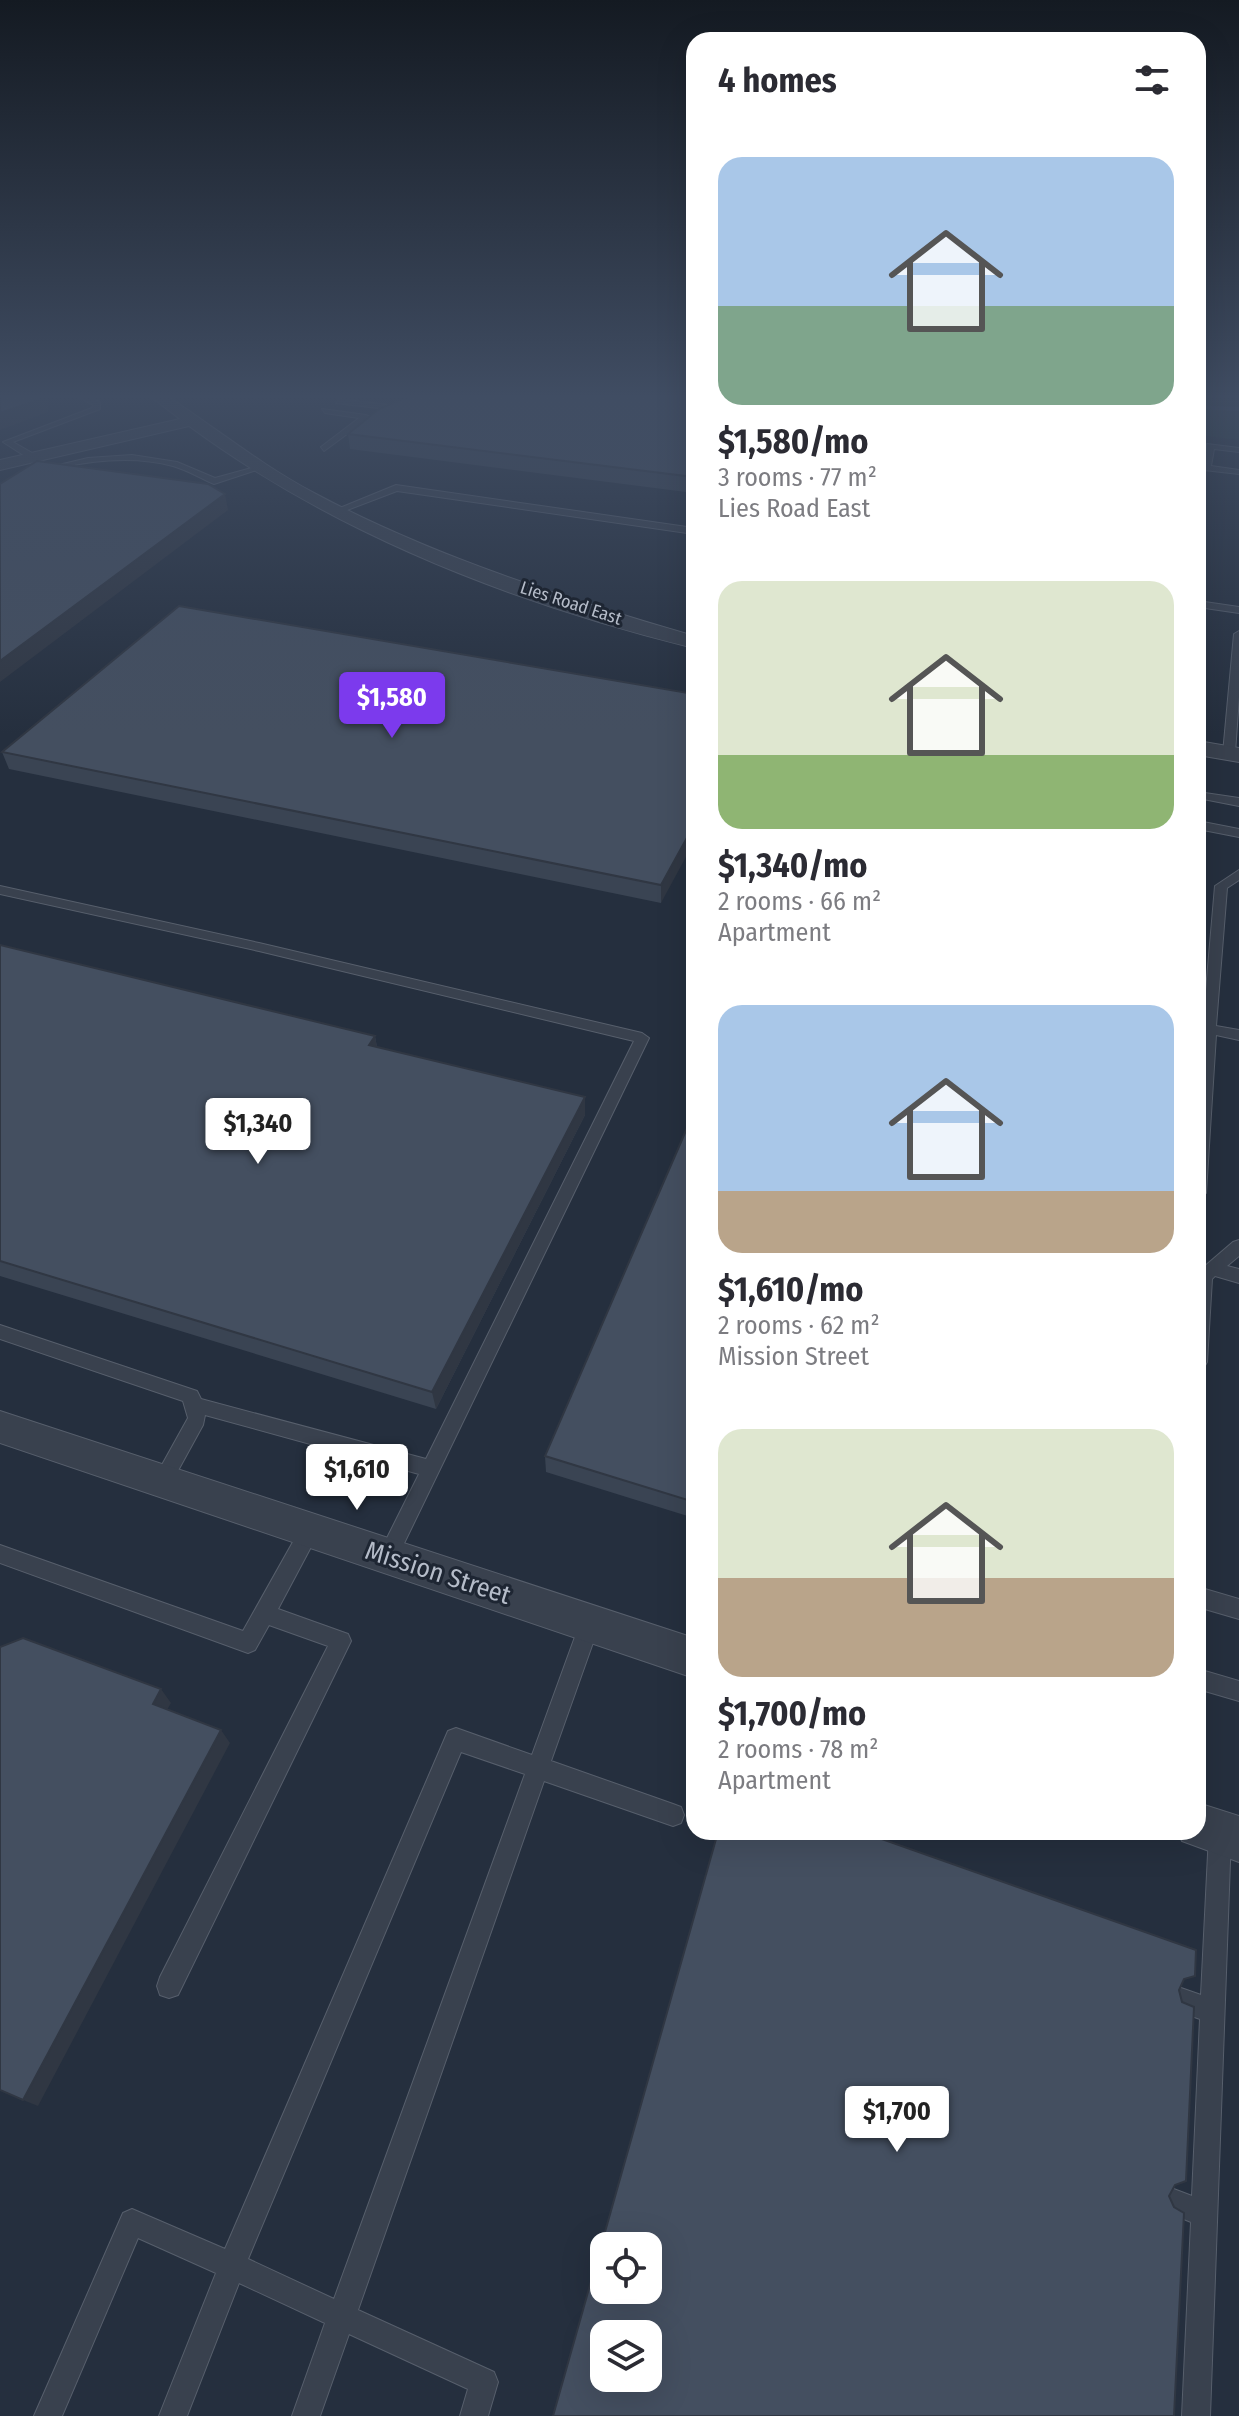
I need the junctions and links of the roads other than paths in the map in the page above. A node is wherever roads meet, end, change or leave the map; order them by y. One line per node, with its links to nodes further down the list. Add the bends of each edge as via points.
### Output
1 (342, 509): 3 (lane)
2 (540, 509): 4 (lane)
3 (339, 510): 8 (street, Lies Road East, via 510,583)
4 (686, 530)
5 (1206, 605): 6 (lane)
6 (1239, 610)
7 (1239, 634): 10 (lane)
8 (686, 639)
9 (1206, 749): 10 (street)
10 (1234, 754)
11 (1206, 796): 12 (lane)
12 (1239, 802)
13 (1206, 827): 14 (lane)
14 (1239, 833)
15 (1239, 874): 17 (lane, via 1221,886)
16 (0, 890): 27 (lane, via 642,1038)
17 (1209, 1029): 18 (lane); 19 (lane)
18 (1239, 1035)
19 (1206, 1074)
20 (1239, 1246): 21 (lane)
21 (1206, 1269)
22 (1206, 1270): 23 (lane)
23 (1239, 1276)
24 (0, 1332): 25 (lane, via 174,1388 191,1396)
25 (195, 1405): 27 (lane); 28 (lane, via 191,1434)
26 (0, 1428): 28 (street, Mission Street)
27 (431, 1469): 31 (lane)
28 (162, 1481): 29 (street, Mission Street)
29 (310, 1530): 31 (street, Mission Street); 34 (lane)
30 (0, 1554): 34 (lane, via 248,1643)
31 (388, 1556): 35 (street, Mission Street)
32 (1206, 1599): 33 (lane)
33 (1239, 1609)
34 (264, 1614): 42 (lane, via 341,1641)
35 (590, 1623): 36 (street, Mission Street); 39 (lane)
36 (686, 1655)
37 (1206, 1681): 38 (lane)
38 (1239, 1691)
39 (536, 1770): 40 (lane); 47 (lane, via 456,1739); 48 (lane)
40 (673, 1815)
41 (1219, 1832): 44 (lane)
42 (169, 1986)
43 (1181, 2000): 44 (lane)
44 (1213, 2012): 46 (lane)
45 (1171, 2201): 46 (lane)
46 (1205, 2214): 53 (lane)
47 (232, 2266): 48 (lane); 49 (lane, via 132,2222); 50 (lane)
48 (343, 2314): 51 (lane); 52 (lane, via 484,2382)
49 (48, 2416)
50 (173, 2416)
51 (306, 2416)
52 (474, 2416)
53 (1196, 2416)

